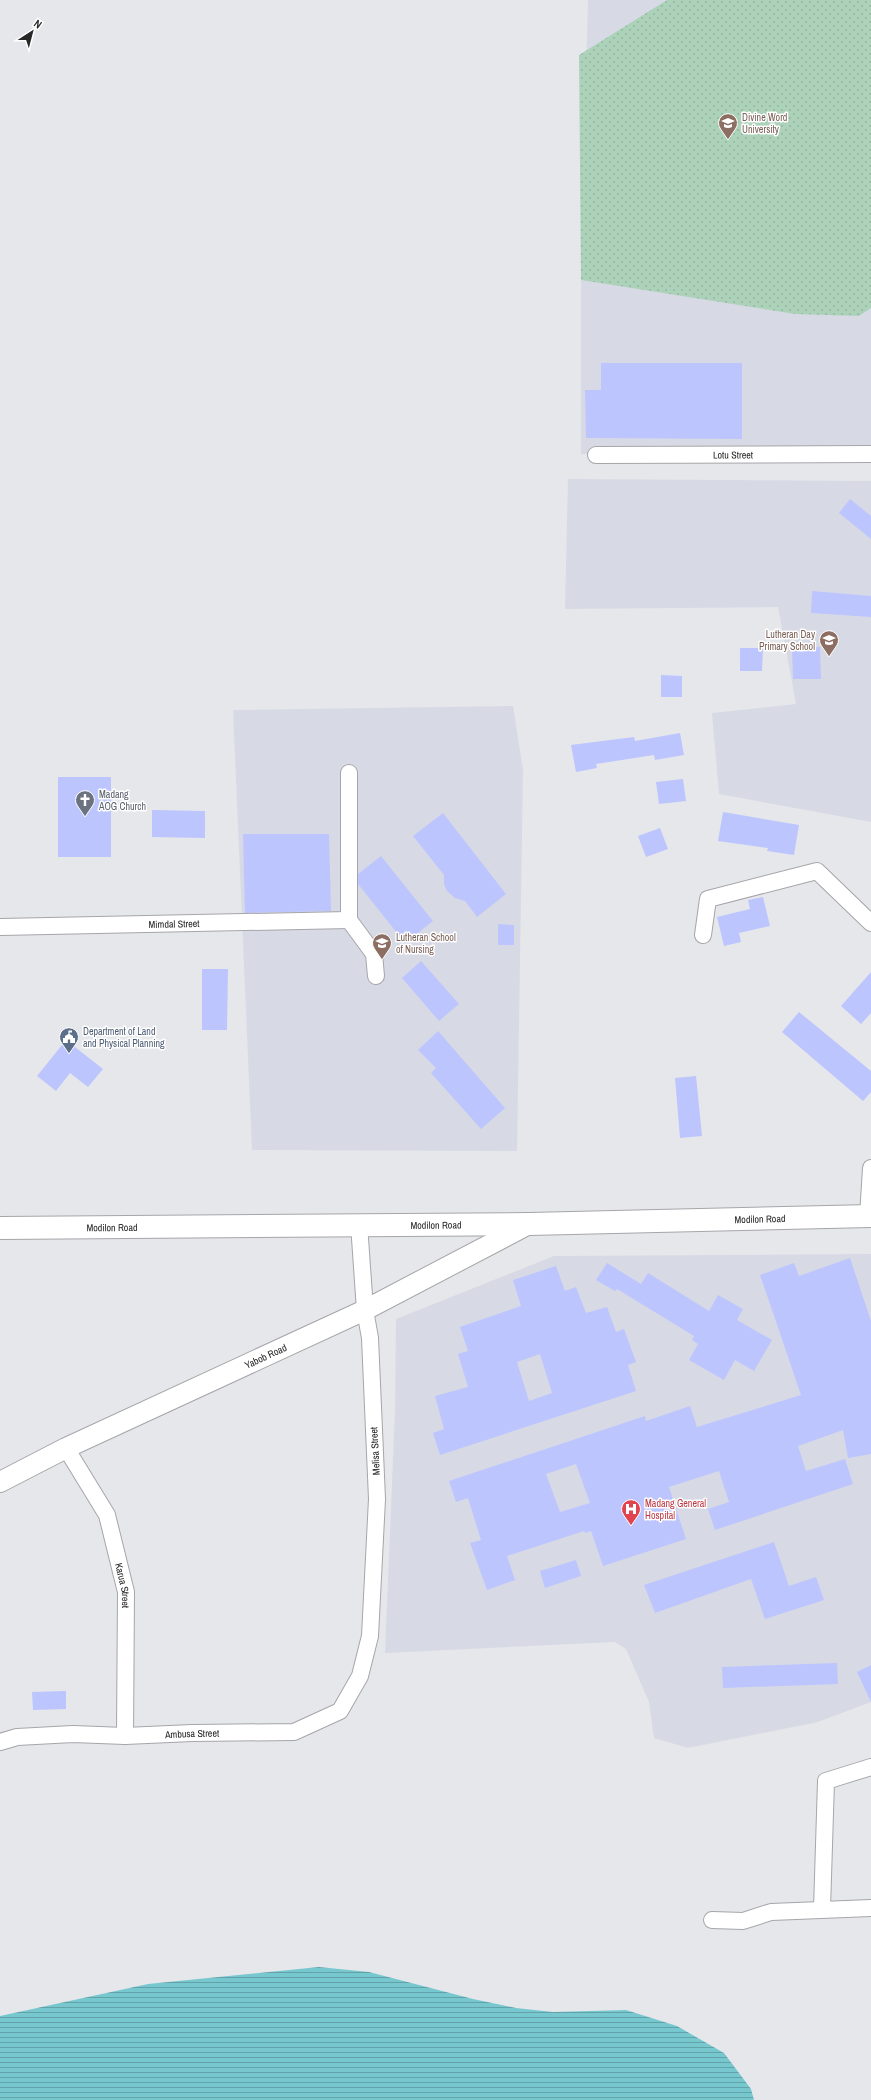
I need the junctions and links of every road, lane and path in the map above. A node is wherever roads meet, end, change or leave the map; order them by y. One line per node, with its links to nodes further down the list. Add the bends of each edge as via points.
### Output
1 (871, 454): 2 (street, Lotu Street)
2 (596, 455)
3 (349, 773): 4 (street)
4 (349, 920): 6 (street, Mimdal Street); 8 (street, via 374,954)
5 (871, 923): 7 (street, via 817,871 708,899)
6 (0, 927)
7 (703, 935)
8 (376, 976)
9 (871, 1168): 10 (street)
10 (869, 1216): 12 (main road, Modilon Road)
11 (359, 1224): 12 (main road, Modilon Road); 13 (main road, Modilon Road); 14 (street, Melisa Street)
12 (529, 1224): 14 (street, Yabob Road)
13 (0, 1228)
14 (365, 1310): 15 (street, Yabob Road); 17 (street, Melisa Street, via 370,1338 377,1499 370,1636)
15 (66, 1448): 16 (street, Yabob Road); 18 (street, Karua Street, via 107,1515 126,1592)
16 (0, 1482)
17 (360, 1676): 18 (street, Ambusa Street, via 340,1711 294,1732 192,1732)
18 (125, 1736): 19 (street, Ambusa Street, via 74,1734 17,1737)
19 (0, 1742)
20 (871, 1767): 22 (street, via 826,1781)
21 (871, 1908): 22 (street)
22 (822, 1909): 23 (street, via 771,1912 743,1921)
23 (712, 1920)

